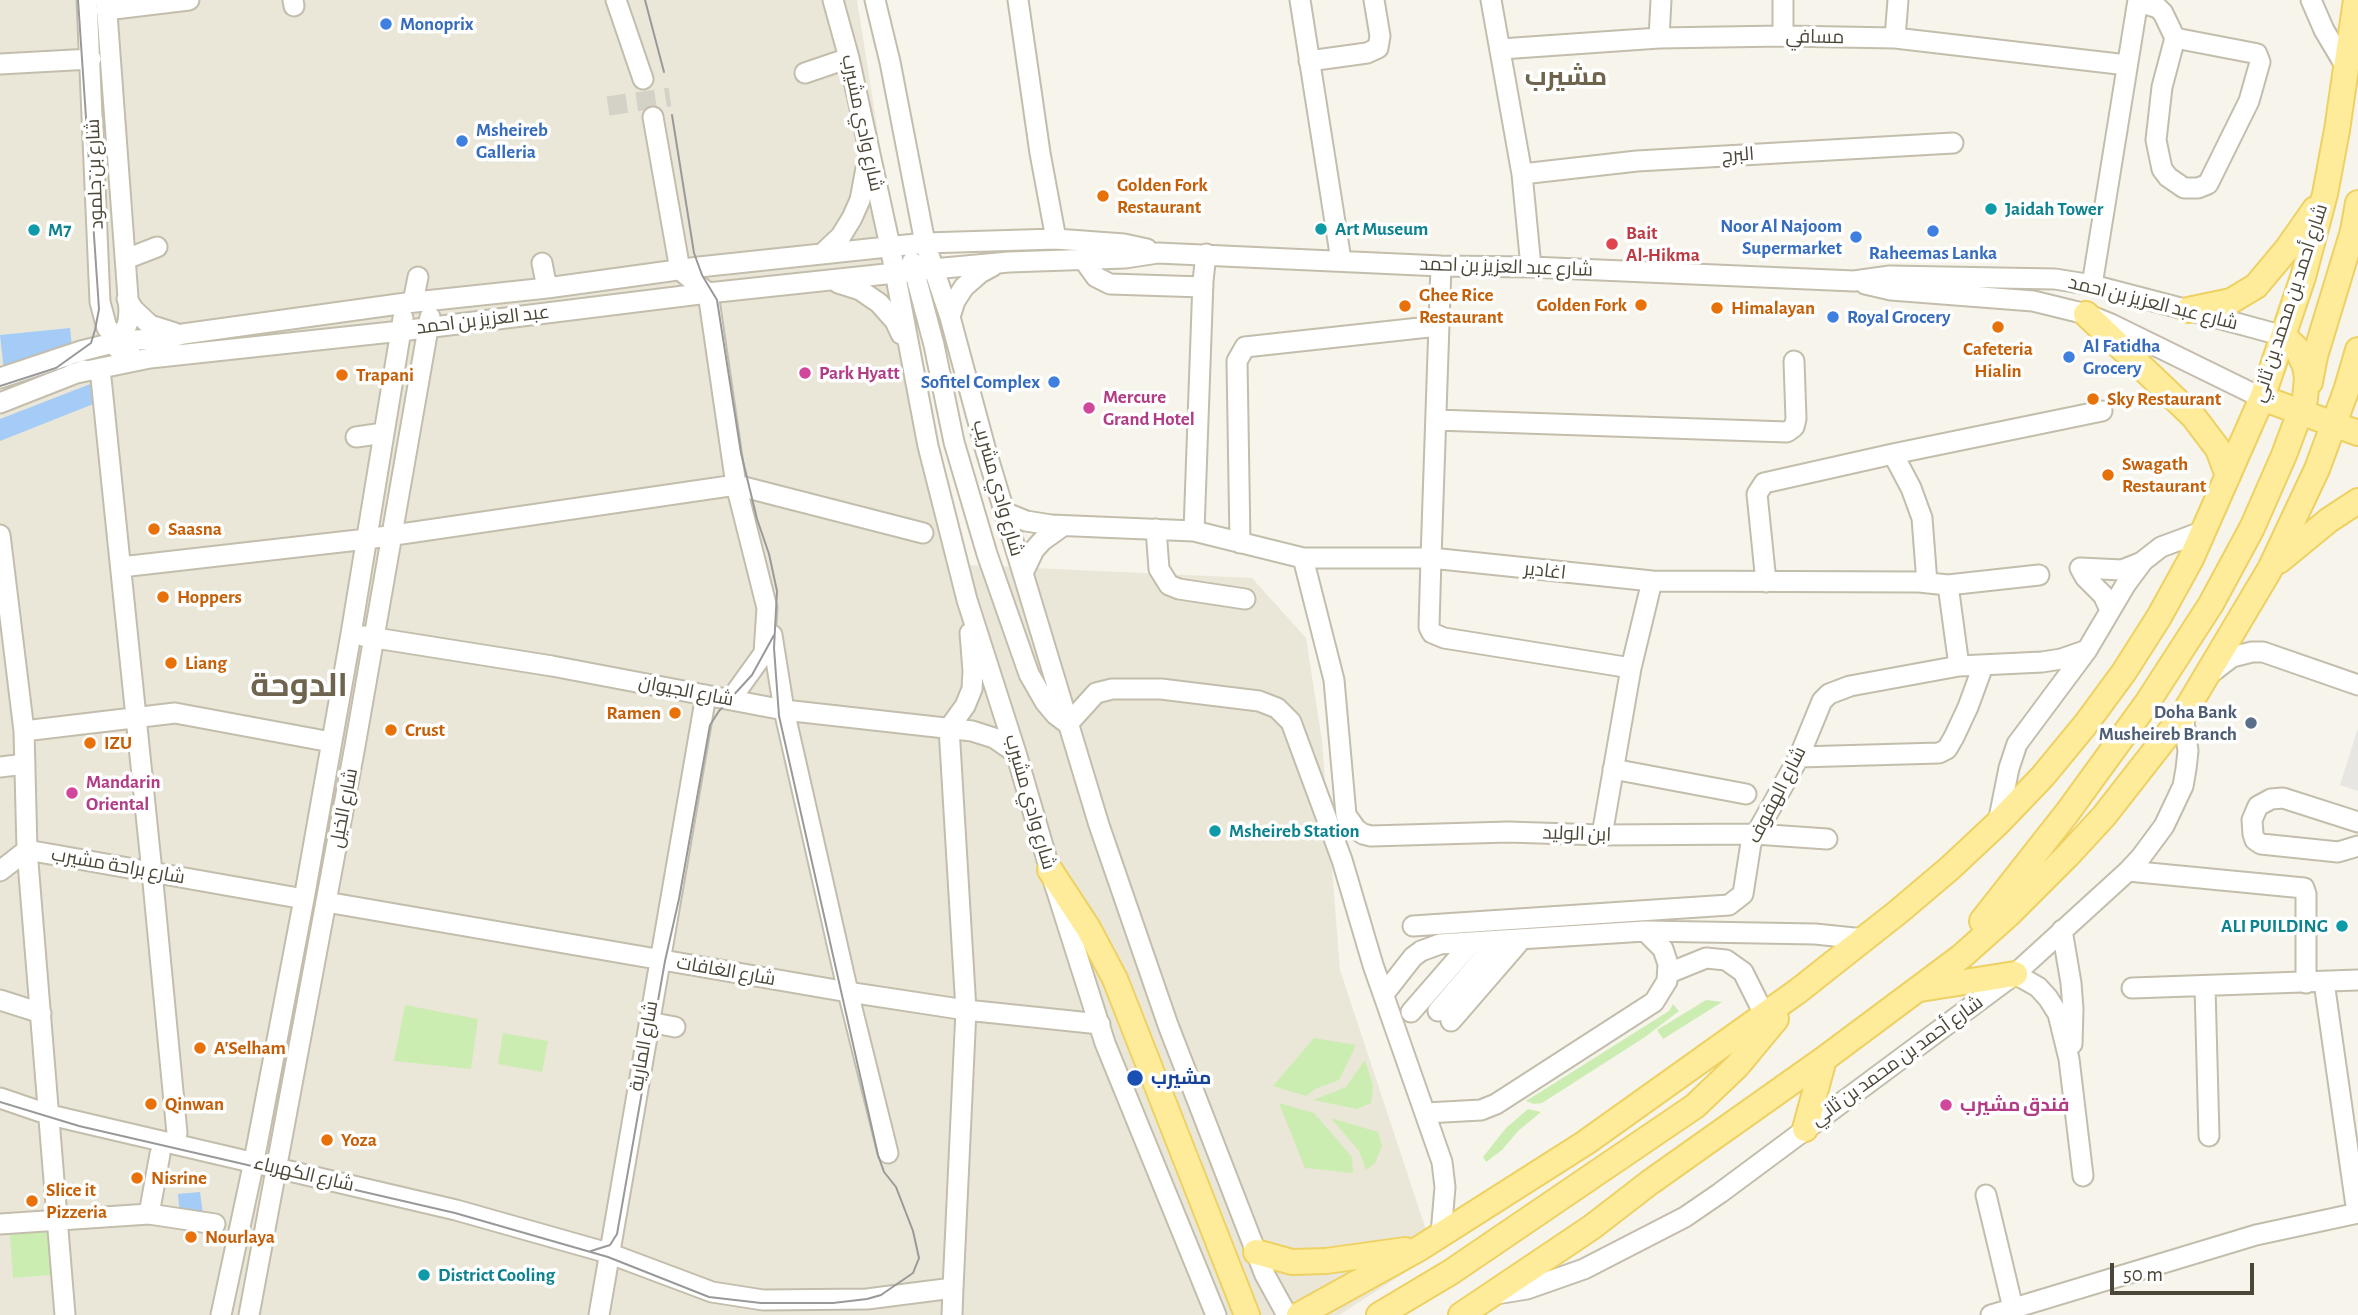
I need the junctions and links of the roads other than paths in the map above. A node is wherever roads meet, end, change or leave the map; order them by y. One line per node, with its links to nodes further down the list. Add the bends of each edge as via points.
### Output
1 (87, 0): 23 (street, شارع بن جلمود)
2 (190, 0): 16 (street)
3 (615, 0): 29 (street)
4 (833, 0): 22 (street, شارع وادي مشيرب)
5 (875, 0): 37 (street, شارع وادي مشيرب)
6 (1018, 0): 36 (street)
7 (1300, 0): 24 (street)
8 (1374, 0): 24 (street, via 1378,48)
9 (1491, 0): 21 (street)
10 (1661, 0): 18 (street)
11 (1783, 0): 17 (street)
12 (1898, 0): 19 (street)
13 (2311, 0): 27 (street)
14 (2356, 0): 27 (main road, شارع أحمد بن محمد بن ثاني)
15 (2138, 1): 20 (street, via 2158,8); 26 (street)
16 (106, 5): 44 (street, شارع بن جلمود)
17 (1783, 36): 18 (street, مسافي); 19 (street, مسافي)
18 (1659, 38): 21 (street, مسافي)
19 (1895, 38): 26 (street, مسافي)
20 (2175, 38): 20 (street, via 2253,52 2260,62 2249,101 2208,184 2198,188 2184,188 2168,177 2158,155 2162,88)
21 (1501, 50): 33 (street)
22 (849, 58): 28 (street); 32 (street, شارع وادي مشيرب)
23 (91, 59): 25 (street); 72 (street, شارع بن جلمود, via 100,302 107,328)
24 (1309, 61): 46 (street)
25 (0, 64)
26 (2127, 65): 58 (street)
27 (2346, 67): 34 (main road, شارع أحمد بن محمد بن ثاني)
28 (805, 73)
29 (643, 79)
30 (653, 117): 51 (street)
31 (1953, 144): 33 (street, البرج, via 1637,161)
32 (869, 153): 38 (street, شارع وادي مشيرب); 40 (street, via 852,218)
33 (1522, 174): 50 (street)
34 (2325, 194): 64 (main road, via 2256,286 2231,301); 71 (main road, شارع أحمد بن محمد بن ثاني)
35 (2358, 204): 73 (main road)
36 (1056, 239): 37 (street, شارع عبد العزيز بن احمد); 41 (street, شارع عبد العزيز بن احمد, via 1124,244)
37 (925, 243): 38 (street, شارع عبد العزيز بن احمد); 52 (street, شارع وادي مشريب)
38 (890, 246): 40 (street, عبد العزيز بن احمد); 52 (street, via 904,250); 53 (street)
39 (157, 247): 44 (street)
40 (823, 253): 51 (street, عبد العزيز بن احمد)
41 (1158, 253): 42 (street, شارع عبد العزيز بن احمد); 45 (street, شارع عبد العزيز بن احمد)
42 (1184, 253): 43 (street, شارع عبد العزيز بن احمد); 57 (street)
43 (1206, 254): 46 (street, شارع عبد العزيز بن احمد); 57 (street)
44 (125, 259): 61 (street, شارع بن جلمود)
45 (1083, 259): 47 (street, شارع عبد العزيز بن احمد); 57 (street, via 1096,277 1110,284)
46 (1341, 260): 49 (street, شارع عبد العزيز بن احمد)
47 (1009, 262): 52 (street, شارع عبد العزيز بن احمد); 66 (street, via 972,279 959,293)
48 (542, 263): 59 (street)
49 (1441, 266): 50 (street, شارع عبد العزيز بن احمد); 67 (street)
50 (1531, 267): 56 (street, شارع عبد العزيز بن احمد)
51 (680, 270): 59 (street, عبد العزيز بن احمد); 60 (street)
52 (925, 270): 53 (street, شارع عبد العزيز بن احمد); 66 (street, شارع وادي مشريب); 138 (street, via 954,442 987,554 1029,674 1045,702)
53 (894, 274): 55 (street, عبد العزيز بن احمد); 74 (street, شارع وادي مشيرب)
54 (418, 276): 63 (street, شارع الخيل)
55 (830, 281): 60 (street, عبد العزيز بن احمد); 74 (street, via 860,290 879,303 895,321)
56 (1854, 281): 58 (street, شارع عبد العزيز بن احمد, via 1890,276 2032,277); 65 (street, شارع عبد العزيز بن احمد, via 1891,290 2032,301)
57 (1203, 284): 99 (street)
58 (2092, 285): 64 (street, شارع عبد العزيز بن احمد)
59 (547, 288): 62 (street, عبد العزيز بن احمد)
60 (708, 293): 68 (street, عبد العزيز بن احمد); 94 (street)
61 (127, 299): 70 (street, via 150,325); 72 (street, شارع بن جلمود, via 128,322)
62 (433, 300): 63 (street, عبد العزيز بن احمد); 68 (street, شارع الخيل)
63 (410, 303): 69 (street, شارع الخيل); 70 (street, عبد العزيز بن احمد)
64 (2188, 310): 71 (street, شارع عبد العزيز بن احمد)
65 (2085, 314): 83 (street, شارع عبد العزيز بن احمد); 93 (main road, via 2193,416 2218,449)
66 (950, 317): 96 (street, شارع وادي مشريب)
67 (1438, 326): 87 (street); 106 (street, via 1245,347 1237,361)
68 (428, 327): 69 (street, عبد العزيز بن احمد); 103 (street, شارع الخيل)
69 (401, 331): 75 (street, عبد العزيز بن احمد); 89 (street, شارع الخيل)
70 (183, 334): 72 (street, عبد العزيز بن احمد)
71 (2284, 337): 73 (main road); 81 (main road, via 2297,349); 83 (main road, شارع أحمد بن محمد بن ثاني)
72 (121, 341): 75 (street, شارع بن جلمود); 78 (street, عبد العزيز بن احمد, via 101,362); 79 (street, عبد العزيز بن احمد)
73 (2318, 349): 76 (main road); 81 (main road)
74 (909, 353): 119 (street, شارع وادي مشيرب)
75 (150, 358): 78 (street, عبد العزيز بن احمد)
76 (2357, 358): 82 (main road, شارع أحمد بن محمد بن ثاني)
77 (1794, 361): 87 (street, via 1796,423 1787,432)
78 (72, 374): 84 (street, عبد العزيز بن احمد)
79 (0, 378)
80 (101, 378): 137 (street)
81 (2308, 379): 82 (main road); 83 (main road, via 2279,380); 86 (main road); 88 (main road, via 2315,410)
82 (2352, 393): 88 (main road, شارع أحمد بن محمد بن ثاني)
83 (2262, 398): 86 (main road); 93 (main road, شارع أحمد بن محمد بن ثاني)
84 (0, 402)
85 (2102, 411): 92 (street)
86 (2301, 413): 88 (main road); 174 (main road, via 2252,528 2178,657 2025,869)
87 (1436, 420): 108 (street)
88 (2334, 425): 90 (main road); 111 (main road, شارع أحمد بن محمد بن ثاني)
89 (384, 433): 91 (street); 104 (street, شارع الخيل)
90 (2358, 433)
91 (356, 437)
92 (1893, 454): 115 (street, via 1761,486 1757,499); 116 (street, via 1922,518)
93 (2228, 476): 100 (main road, شارع أحمد بن محمد بن ثاني)
94 (736, 485): 101 (street); 103 (street); 120 (street)
95 (2358, 501): 111 (main road)
96 (1004, 512): 97 (street, اغادير); 112 (street, شارع وادي مشريب)
97 (1063, 526): 98 (street, اغادير); 112 (street, via 1042,541)
98 (1161, 529): 99 (street, اغادير); 118 (street, via 1169,569 1185,590)
99 (1194, 531): 106 (street, اغادير)
100 (2204, 531): 109 (street, via 2161,547); 149 (main road, شارع أحمد بن محمد بن ثاني, via 2124,672 2043,776)
101 (923, 533)
102 (0, 535): 105 (street)
103 (393, 535): 104 (street); 124 (street, شارع الخيل)
104 (368, 540): 110 (street); 123 (street, شارع الخيل)
105 (0, 542): 122 (street)
106 (1240, 543): 107 (street, اغادير)
107 (1303, 558): 108 (street, اغادير); 151 (street, ابن الوليد, via 1334,680 1345,806 1356,829 1371,836)
108 (1431, 558): 114 (street, اغادير); 129 (street, via 1429,627 1436,636)
109 (2143, 561): 121 (street); 121 (street, via 2122,570 2080,568)
110 (121, 567)
111 (2270, 569): 130 (main road, شارع أحمد بن محمد بن ثاني)
112 (1023, 573): 138 (street)
113 (2039, 576): 117 (street, اغادير)
114 (1652, 580): 115 (street, اغادير); 129 (street)
115 (1766, 582): 116 (street, اغادير)
116 (1927, 583): 117 (street, اغادير)
117 (1948, 585): 127 (street)
118 (1245, 599)
119 (967, 600): 139 (street, via 972,689); 142 (street, شارع وادي مشيرب)
120 (767, 608): 133 (street, via 764,653); 135 (street)
121 (2110, 610): 125 (street)
122 (5, 621): 140 (street)
123 (351, 634): 124 (street, شارع الجيوان); 141 (street, شارع الخيل)
124 (374, 638): 132 (street, شارع الجيوان); 160 (street, شارع الخيل)
125 (2087, 650): 126 (street, شارع الهفوف); 134 (street)
126 (2028, 664): 128 (street, شارع الهفوف); 134 (street, via 2045,678)
127 (1959, 666): 128 (street, شارع الهفوف); 143 (street, شارع الهفوف, via 1829,694 1817,711)
128 (1983, 666): 143 (street, via 1954,737 1939,753)
129 (1630, 668): 146 (street)
130 (2208, 676): 131 (street, via 2232,657 2263,652); 136 (main road, شارع أحمد بن محمد بن ثاني)
131 (2358, 685)
132 (706, 695): 133 (street, شارع الجيوان); 170 (street, شارع المارية)
133 (731, 699): 135 (street, شارع الجيوان)
134 (2050, 702): 149 (street, via 2017,744)
135 (784, 710): 139 (street, شارع الجيوان); 179 (street)
136 (2183, 715): 157 (street, شارع أحمد بن محمد بن ثاني, via 2188,751 2183,786 2164,826); 174 (main road, شارع أحمد بن محمد بن ثاني, via 2069,855 1962,956)
137 (136, 719): 140 (street); 141 (street, via 175,712); 158 (street)
138 (1068, 724): 180 (street, via 1096,693 1111,689 1161,689 1259,701 1277,708 1291,722 1342,860); 211 (street, via 1168,1025)
139 (949, 728): 142 (street, شارع الجيوان, via 984,734); 182 (street)
140 (24, 731): 144 (street)
141 (331, 742): 159 (street, شارع الخيل)
142 (1016, 753): 155 (street, شارع وادي مشيرب)
143 (1799, 757): 150 (street, شارع الهفوف)
144 (25, 764): 145 (street); 154 (street)
145 (0, 767)
146 (1613, 769): 147 (street); 151 (street)
147 (1746, 794)
148 (2358, 822): 153 (street, via 2283,798 2258,806 2252,820 2255,841 2261,844 2338,852)
149 (1998, 823): 166 (main road, شارع أحمد بن محمد بن ثاني)
150 (1755, 834): 151 (street, ابن الوليد); 152 (street, ابن الوليد); 163 (street, شارع الهفوف, via 1745,888 1740,899 1729,905)
151 (1602, 835)
152 (1827, 839)
153 (2358, 846)
154 (27, 850): 156 (street); 158 (street, شارع براحة مشيرب); 184 (street, شارع براحة مشيرب)
155 (1050, 870): 187 (street, شارع وادي مشيرب); 221 (main road, via 1115,979)
156 (0, 871)
157 (2128, 871): 165 (street, شارع أحمد بن محمد بن ثاني); 175 (street, via 2304,888)
158 (152, 872): 159 (street, شارع براحة مشيرب); 195 (street)
159 (303, 899): 199 (street, شارع الخيل)
160 (326, 902): 161 (street, شارع الغافات); 162 (street, شارع الخيل)
161 (354, 907): 162 (street); 170 (street, شارع الغافات)
162 (323, 925): 200 (street, شارع الخيل)
163 (1413, 926)
164 (1645, 930): 166 (street); 167 (street); 171 (street, via 1663,948)
165 (2062, 930): 172 (street, شارع أحمد بن محمد بن ثاني); 190 (street, via 2073,1009)
166 (1864, 939): 178 (main road, شارع أحمد بن محمد بن ثاني)
167 (1521, 940): 168 (street); 168 (street, via 1444,1016)
168 (1499, 941): 169 (street)
169 (1472, 942): 180 (street, via 1440,944 1421,951); 183 (street)
170 (660, 960): 179 (street, شارع الغافات); 186 (street, شارع المارية)
171 (1669, 973): 185 (street, via 1706,958 1726,960 1743,972); 192 (street, via 1660,996 1647,1007 1496,1104 1481,1110)
172 (2015, 974): 174 (main road); 190 (street, via 2038,986 2048,998 2058,1014); 194 (street, شارع أحمد بن محمد بن ثاني)
173 (2358, 980): 175 (street)
174 (1926, 982): 189 (main road, شارع أحمد بن محمد بن ثاني)
175 (2315, 983): 176 (street); 203 (street)
176 (2205, 987): 177 (street); 196 (street)
177 (2132, 988)
178 (1798, 991): 185 (main road, شارع أحمد بن محمد بن ثاني); 224 (main road, via 1737,1066 1695,1105 1451,1272)
179 (848, 992): 182 (street, شارع الغافات); 197 (street)
180 (1384, 994): 192 (street)
181 (0, 1000): 184 (street)
182 (966, 1010): 187 (street, شارع الغافات); 212 (street)
183 (1411, 1012)
184 (41, 1013): 193 (street, شارع براحة مشيرب)
185 (1765, 1016): 208 (main road, شارع أحمد بن محمد بن ثاني, via 1585,1143)
186 (649, 1022): 188 (street); 210 (street, شارع المارية)
187 (1100, 1024): 220 (street, شارع وادي مشيرب)
188 (675, 1027)
189 (1824, 1059): 194 (main road); 213 (main road, شارع أحمد بن محمد بن ثاني)
190 (2069, 1059): 201 (street)
191 (0, 1098): 193 (street, شارع الكهرباء)
192 (1426, 1113): 208 (street, via 1444,1177)
193 (50, 1115): 199 (street, شارع الكهرباء); 205 (street, شارع براحة مشيرب)
194 (1805, 1129): 213 (street, شارع أحمد بن محمد بن ثاني, via 1720,1193 1648,1238 1558,1280)
195 (177, 1133)
196 (2209, 1136)
197 (888, 1153)
198 (160, 1154): 204 (street)
199 (253, 1162): 200 (street, شارع الكهرباء); 216 (street, شارع الخيل)
200 (275, 1167): 210 (street, شارع الكهرباء, via 456,1210); 217 (street, شارع الخيل)
201 (2083, 1176)
202 (1986, 1195): 214 (street)
203 (2357, 1213): 214 (street, via 2256,1235)
204 (149, 1214): 205 (street); 207 (street)
205 (58, 1219): 206 (street); 215 (street, شارع براحة مشيرب)
206 (0, 1224)
207 (215, 1224)
208 (1441, 1234): 209 (main road, شارع أحمد بن محمد بن ثاني)
209 (1420, 1248): 211 (main road, via 1326,1261); 223 (main road, شارع أحمد بن محمد بن ثاني)
210 (608, 1253): 212 (street, شارع الكهرباء, via 712,1292 763,1300 867,1300); 218 (street, شارع المارية)
211 (1261, 1264): 222 (street)
212 (953, 1288): 219 (street)
213 (1491, 1295): 225 (main road, شارع أحمد بن محمد بن ثاني)
214 (2013, 1308): 226 (street)
215 (65, 1315)
216 (221, 1315)
217 (249, 1315)
218 (598, 1315)
219 (952, 1315)
220 (1216, 1315)
221 (1247, 1315)
222 (1287, 1315)
223 (1299, 1315)
224 (1379, 1315)
225 (1461, 1315)
226 (1991, 1315)

